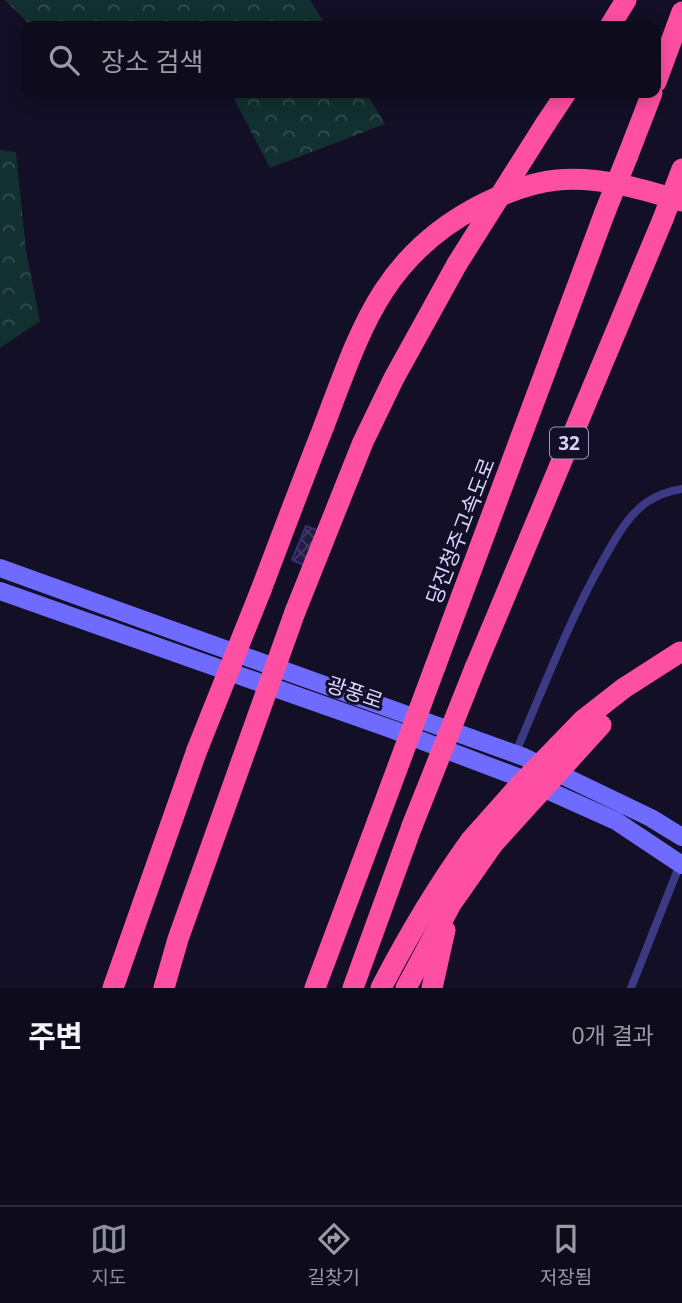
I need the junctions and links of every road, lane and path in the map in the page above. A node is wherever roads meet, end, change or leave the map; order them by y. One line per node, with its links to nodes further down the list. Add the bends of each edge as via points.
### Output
1 (626, 0): 3 (highway)
2 (682, 12): 4 (highway)
3 (613, 21)
4 (661, 69)
5 (563, 98): 19 (highway, bridge, via 457,264 363,442 290,609 237,756)
6 (650, 98): 20 (highway, 당진청주고속도로 / 32, bridge)
7 (682, 169): 21 (highway, 32, bridge, via 475,668)
8 (682, 201): 18 (highway, bridge, via 590,181 545,182 497,196 449,223 395,272 366,318 197,750)
9 (682, 489): 14 (lane, via 645,503 619,531 559,647)
10 (0, 568): 14 (main road, 광풍로)
11 (0, 591): 16 (main road, 광풍로, via 520,778 616,821)
12 (681, 651): 13 (highway)
13 (592, 723): 17 (highway, bridge, via 493,844); 22 (highway, bridge, via 518,787 471,840 418,920)
14 (515, 754): 15 (main road, 광풍로)
15 (682, 837)
16 (681, 863): 26 (lane)
17 (452, 904): 23 (highway); 24 (highway); 25 (highway)
18 (113, 988)
19 (164, 988)
20 (315, 988)
21 (353, 988)
22 (381, 988)
23 (406, 988)
24 (418, 988)
25 (432, 988)
26 (631, 988)

